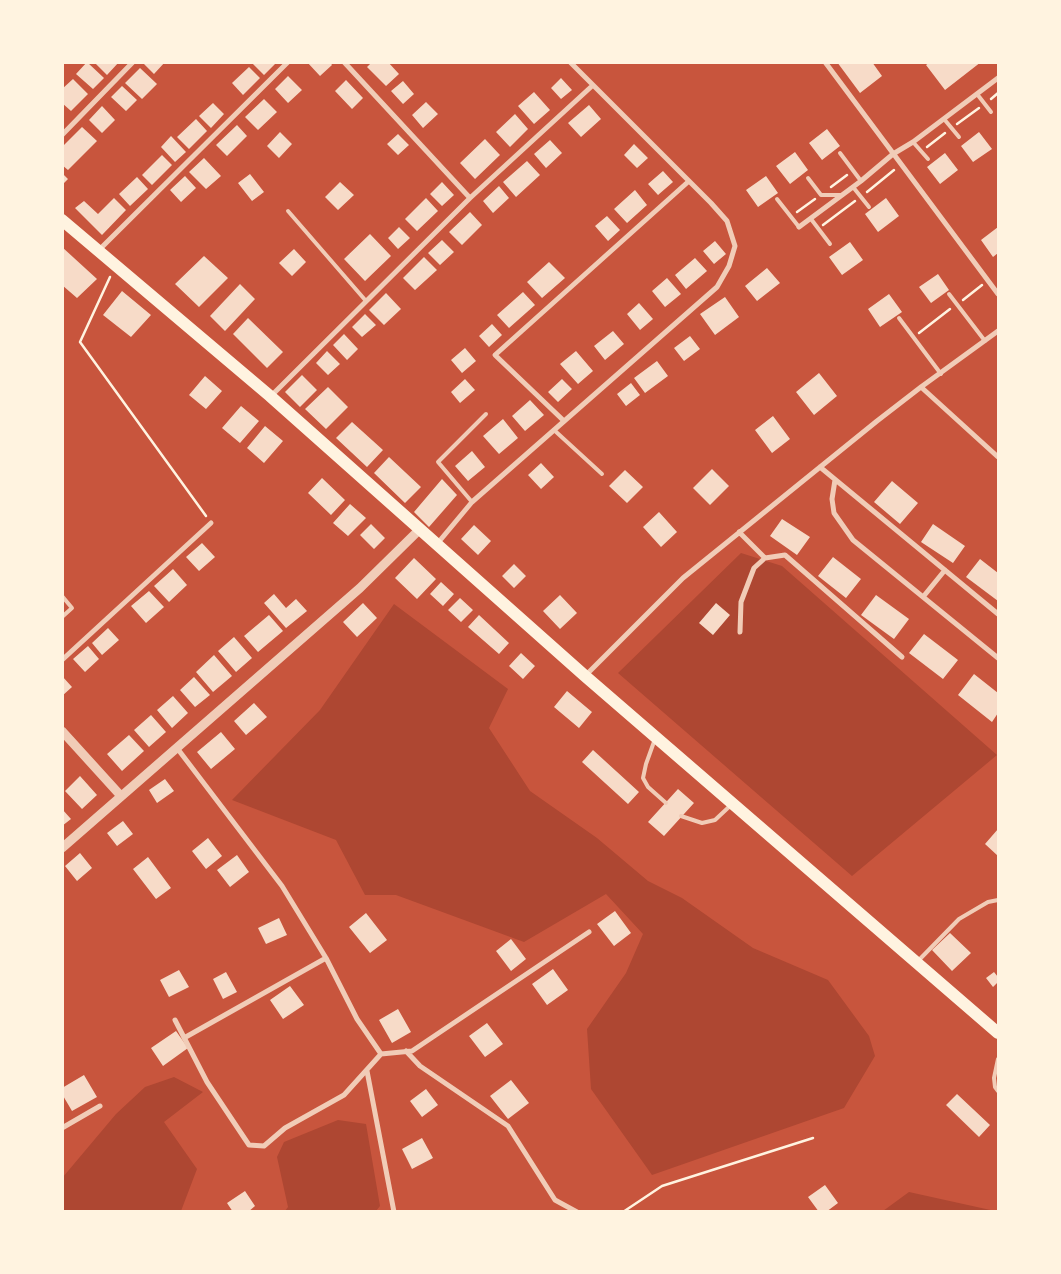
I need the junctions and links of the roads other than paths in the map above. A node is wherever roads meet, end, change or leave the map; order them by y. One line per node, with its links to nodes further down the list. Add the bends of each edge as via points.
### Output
1 (133, 62): 11 (street)
2 (288, 62): 30 (street)
3 (344, 62): 22 (street)
4 (570, 62): 7 (street)
5 (825, 62): 15 (street)
6 (998, 78): 8 (street)
7 (592, 86): 18 (street); 22 (street)
8 (977, 94): 9 (lane); 10 (street)
9 (991, 112)
10 (944, 119): 12 (lane); 13 (street)
11 (62, 135)
12 (959, 137)
13 (914, 142): 15 (street); 16 (lane)
14 (840, 153): 19 (lane)
15 (892, 154): 19 (street); 32 (street)
16 (928, 159)
17 (808, 178): 21 (lane, via 821,195)
18 (689, 181): 41 (street, via 727,221 735,246 729,266 717,287); 41 (street, via 495,355)
19 (861, 181): 20 (street)
20 (853, 187): 21 (street); 24 (lane)
21 (842, 195): 26 (street)
22 (470, 198): 33 (street)
23 (777, 199): 28 (lane)
24 (868, 207)
25 (288, 212): 33 (lane)
26 (811, 219): 28 (street); 29 (lane)
27 (62, 220): 30 (highway)
28 (799, 227)
29 (830, 244)
30 (98, 250): 39 (highway)
31 (949, 294): 36 (lane)
32 (998, 294)
33 (366, 301): 39 (street)
34 (899, 318): 37 (lane)
35 (998, 331): 36 (street)
36 (985, 342): 37 (street)
37 (940, 374): 38 (street)
38 (921, 387): 43 (street); 44 (street)
39 (270, 396): 49 (highway)
40 (486, 414): 47 (lane, via 438,462)
41 (564, 422): 42 (street)
42 (554, 430): 45 (lane); 47 (street)
43 (998, 457)
44 (820, 467): 46 (street); 50 (street)
45 (602, 474)
46 (835, 480): 53 (street); 55 (street, via 832,499 834,513 841,523 854,540)
47 (472, 502): 51 (street)
48 (211, 523): 61 (street)
49 (419, 530): 51 (highway); 65 (street, via 360,588)
50 (739, 532): 52 (street); 62 (street, via 683,578)
51 (437, 544): 62 (highway)
52 (766, 558): 58 (street, via 754,568 741,602); 59 (street, via 785,555)
53 (946, 570): 55 (street); 56 (street)
54 (62, 596): 57 (lane, via 72,608)
55 (923, 597): 60 (street)
56 (998, 614)
57 (62, 617)
58 (740, 632)
59 (902, 657)
60 (998, 658)
61 (62, 660)
62 (585, 676): 64 (highway)
63 (62, 731): 66 (street)
64 (656, 737): 67 (lane, via 643,778); 68 (highway)
65 (177, 748): 66 (street); 73 (street, via 282,886)
66 (121, 796): 70 (street)
67 (666, 803)
68 (733, 803): 69 (lane, via 715,820 702,823); 74 (highway)
69 (682, 816)
70 (62, 848)
71 (998, 900): 74 (lane, via 988,902 959,919)
72 (589, 932): 78 (street, via 412,1051)
73 (326, 958): 77 (street); 79 (street, via 357,1019)
74 (917, 962): 76 (highway)
75 (174, 1020): 77 (street)
76 (998, 1033)
77 (184, 1038): 81 (street, via 207,1082 249,1145 264,1146 285,1128 344,1094)
78 (406, 1051): 79 (street); 86 (street, via 420,1066 508,1126 555,1200)
79 (381, 1054): 81 (street)
80 (998, 1059): 82 (lane, via 994,1078)
81 (366, 1071): 85 (street)
82 (998, 1090)
83 (100, 1106): 84 (street)
84 (62, 1128)
85 (394, 1212)
86 (577, 1212)

